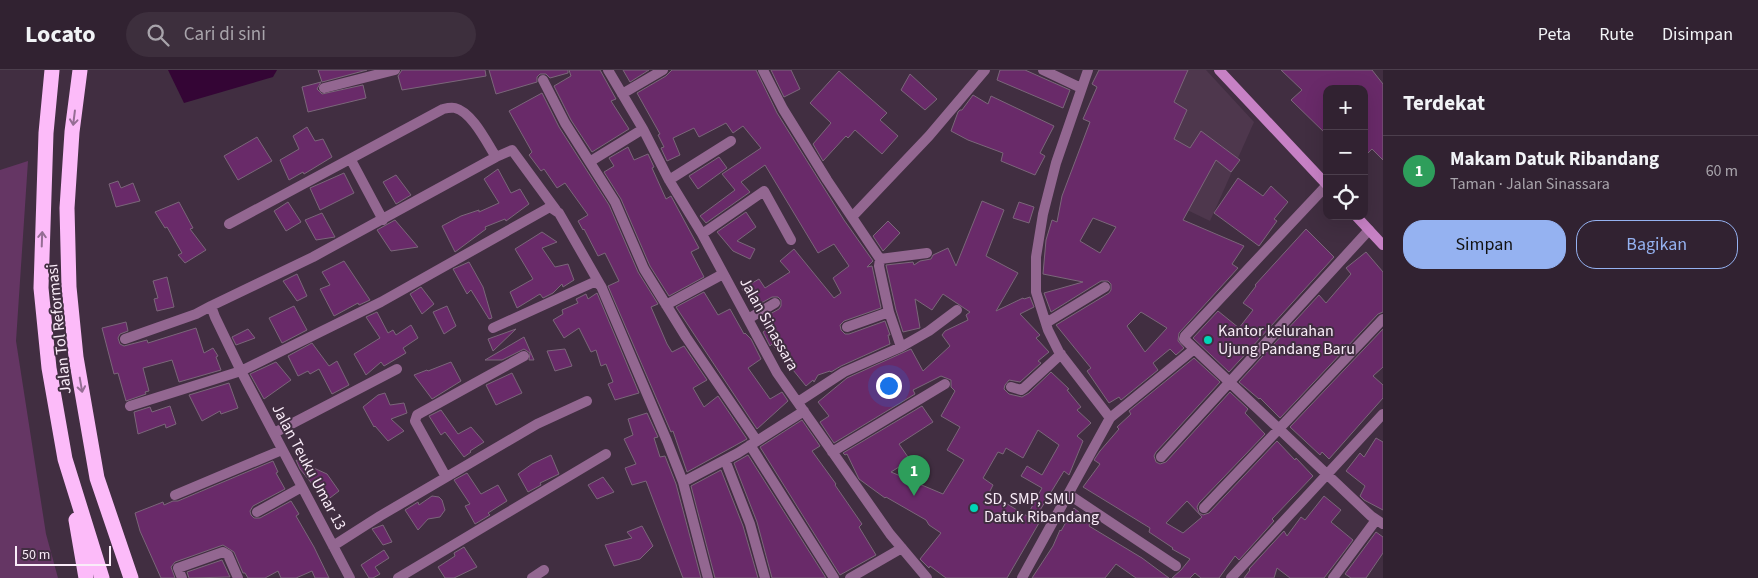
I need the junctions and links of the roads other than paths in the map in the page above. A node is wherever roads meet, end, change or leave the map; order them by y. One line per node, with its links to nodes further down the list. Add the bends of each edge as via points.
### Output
1 (52, 70): 69 (highway, Jalan Tol Reformasi, one-way to 1, via 49,368 41,288 46,134)
2 (80, 70): 73 (highway, Jalan Tol Reformasi, one-way to 73, via 72,132 68,208 69,287 76,358)
3 (395, 70): 12 (street)
4 (608, 70): 14 (street, Jalan Sinassara)
5 (663, 70): 14 (street)
6 (763, 70): 24 (street, via 783,109)
7 (986, 70): 24 (street)
8 (1043, 70): 13 (street)
9 (1088, 70): 13 (street)
10 (1219, 70): 21 (street)
11 (543, 80): 19 (street, via 565,123)
12 (324, 88)
13 (1081, 88): 44 (street, via 1056,163 1040,226 1036,292)
14 (622, 94): 15 (street, Jalan Sinassara)
15 (643, 129): 19 (street); 20 (street, Jalan Sinassara)
16 (731, 141): 20 (street)
17 (496, 157): 18 (street, via 469,117 453,107); 23 (street, via 512,150); 25 (street)
18 (351, 160): 25 (street); 27 (street)
19 (590, 161): 38 (street, via 615,202 644,269)
20 (669, 180): 29 (street, Jalan Sinassara)
21 (1323, 181)
22 (1323, 189): 49 (street, via 1185,336 1184,341)
23 (552, 209): 36 (street); 53 (street, via 381,302)
24 (852, 217): 33 (street)
25 (383, 220): 39 (street)
26 (1360, 220): 28 (street)
27 (229, 224)
28 (1369, 230): 31 (street); 54 (street)
29 (702, 234): 30 (street, via 764,191); 34 (street, Jalan Sinassara)
30 (791, 240)
31 (1383, 245)
32 (927, 253): 33 (street)
33 (880, 259): 41 (street)
34 (723, 274): 38 (street); 42 (street, Jalan Sinassara)
35 (1105, 286): 44 (street)
36 (602, 288): 46 (street, via 592,283); 74 (street)
37 (775, 303): 42 (street)
38 (666, 305): 64 (street)
39 (211, 306): 47 (street); 53 (street, Jalan Teuku Umar 13)
40 (957, 310): 48 (street)
41 (889, 312): 45 (street); 48 (street)
42 (748, 319): 59 (street, Jalan Sinassara, via 777,373)
43 (1383, 319): 62 (street)
44 (1046, 323): 50 (street)
45 (847, 327)
46 (493, 328)
47 (124, 339)
48 (901, 347): 59 (street, via 844,372)
49 (1193, 350): 54 (street); 61 (street)
50 (1061, 354): 56 (street, via 1021,390); 61 (street)
51 (524, 356): 72 (street, via 417,416 415,421)
52 (397, 369): 63 (street)
53 (240, 371): 58 (street); 63 (street, Jalan Teuku Umar 13)
54 (1230, 383): 62 (street); 68 (street)
55 (945, 384): 66 (street)
56 (1011, 387)
57 (587, 401): 72 (street, via 537,424)
58 (130, 406)
59 (801, 407): 64 (street); 66 (street, Jalan Sinassara)
60 (1383, 414): 71 (street)
61 (1110, 418): 76 (street)
62 (1278, 428): 71 (street); 78 (street)
63 (274, 433): 65 (street, Jalan Teuku Umar 13)
64 (754, 443): 70 (street); 96 (street)
65 (282, 450): 75 (street, Jalan Teuku Umar 13); 77 (street)
66 (832, 452): 82 (street, Jalan Sinassara)
67 (606, 454): 92 (street)
68 (1161, 457)
69 (65, 459): 85 (highway); 86 (highway, Jalan Tol Reformasi)
70 (726, 460): 74 (street); 95 (street, via 750,524)
71 (1327, 474): 80 (street); 100 (street)
72 (446, 477): 81 (street)
73 (97, 478): 87 (highway, Jalan Tol Reformasi); 88 (highway)
74 (683, 482): 94 (street)
75 (302, 487): 79 (street); 81 (street, Jalan Teuku Umar 13)
76 (1068, 494): 83 (street); 99 (street)
77 (175, 495)
78 (1204, 508)
79 (258, 512)
80 (1380, 522): 101 (street)
81 (333, 546): 91 (street, Jalan Teuku Umar 13)
82 (902, 548): 97 (street); 98 (street, Jalan Sinassara)
83 (1176, 566)
84 (544, 570): 93 (street)
85 (86, 578)
86 (102, 578)
87 (131, 578)
88 (135, 578)
89 (182, 578): 90 (street, via 178,568 223,552 228,555)
90 (238, 578)
91 (350, 578)
92 (398, 578)
93 (532, 578)
94 (708, 578)
95 (765, 578)
96 (834, 578)
97 (850, 578)
98 (927, 578)
99 (1022, 578)
100 (1231, 578)
101 (1333, 578)

